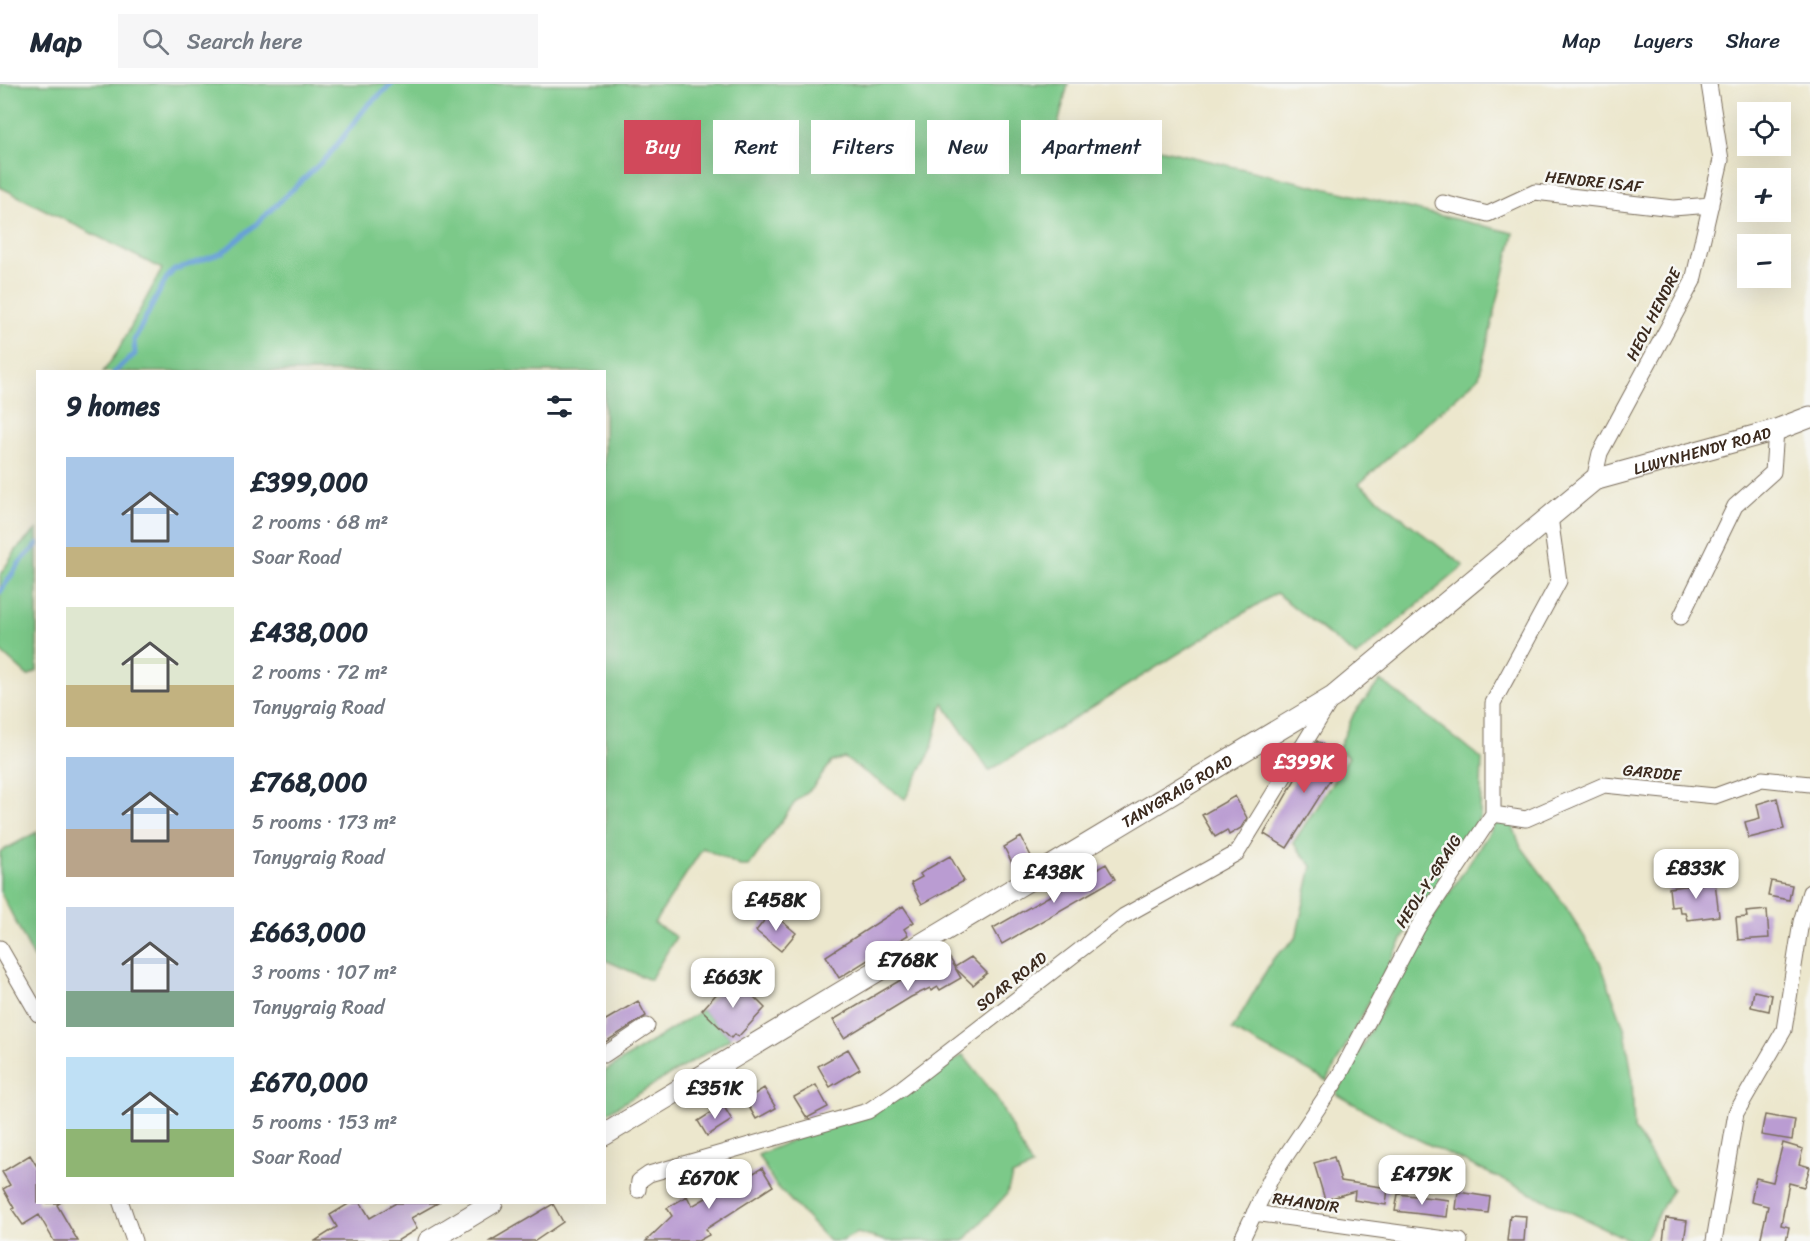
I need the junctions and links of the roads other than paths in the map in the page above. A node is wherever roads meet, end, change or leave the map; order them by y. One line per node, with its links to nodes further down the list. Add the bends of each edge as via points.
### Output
1 (1709, 84): 3 (street, HEOL HENDRE, via 1720,160)
2 (1443, 203): 3 (street, HENDRE ISAF, via 1488,214 1535,192 1673,208)
3 (1711, 205): 6 (street, HEOL HENDRE, via 1693,281 1600,453)
4 (1810, 417): 5 (main road, LLWYNHENDY ROAD)
5 (1776, 430): 6 (main road, LLWYNHENDY ROAD); 8 (street, via 1773,472 1735,506)
6 (1594, 480): 7 (main road, TANYGRAIG ROAD)
7 (1550, 517): 9 (main road, TANYGRAIG ROAD); 11 (street, via 1559,581 1493,704)
8 (1681, 617)
9 (1333, 697): 17 (main road, TANYGRAIG ROAD); 18 (street, SOAR ROAD, via 1237,853 1124,916 868,1111 649,1174 639,1181)
10 (1810, 784): 11 (street, GARDDE, via 1762,778 1715,796 1604,785 1526,819)
11 (1493, 814): 21 (street, HEOL-Y-GRAIG, via 1418,927 1338,1078 1292,1144)
12 (1810, 892): 26 (street, via 1801,922 1784,1030 1736,1113)
13 (0, 948): 14 (street)
14 (36, 1011)
15 (647, 1026): 16 (street)
16 (606, 1054)
17 (606, 1134)
18 (638, 1190)
19 (121, 1204): 22 (street)
20 (490, 1204): 23 (main road)
21 (1254, 1213): 24 (street, HEOL-Y-GRAIG); 25 (street, RHANDIR)
22 (134, 1241)
23 (429, 1241)
24 (1240, 1241)
25 (1461, 1241)
26 (1714, 1241)

